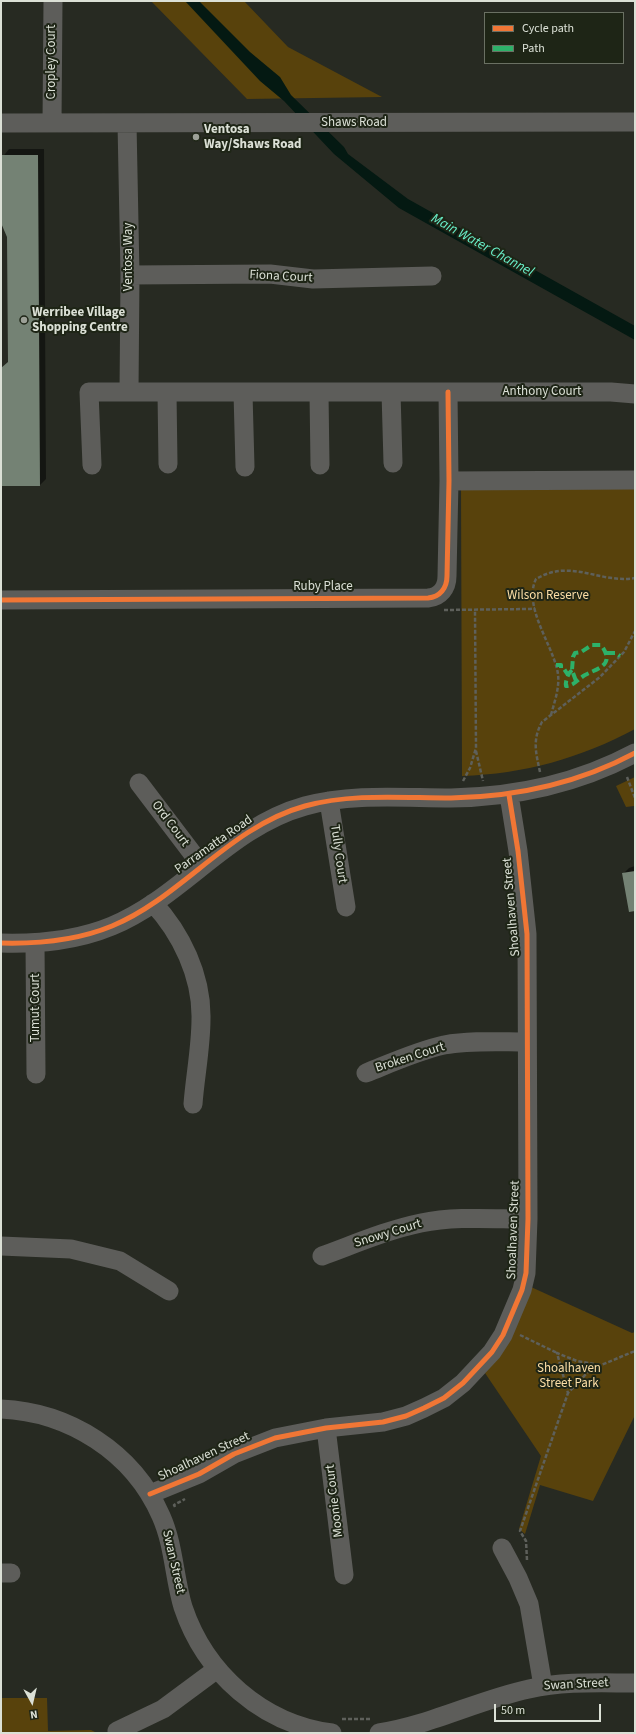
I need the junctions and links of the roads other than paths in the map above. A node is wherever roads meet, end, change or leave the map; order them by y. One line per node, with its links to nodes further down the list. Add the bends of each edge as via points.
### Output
1 (53, 1): 4 (street, Cropley Court)
2 (635, 122): 5 (street, Shaws Road)
3 (1, 123): 4 (street, Shaws Road)
4 (52, 123): 5 (street, Shaws Road)
5 (127, 123): 6 (street, Ventosa Way)
6 (130, 275): 7 (street, Fiona Court, via 270,274 313,279); 8 (street, Ventosa Way)
7 (432, 276)
8 (129, 392): 11 (street); 16 (street, via 89,392)
9 (391, 392): 10 (street); 13 (street); 15 (street)
10 (448, 392): 14 (street, Anthony Court); 21 (street, Ruby Place)
11 (166, 393): 12 (street); 17 (street)
12 (244, 393): 13 (street); 19 (street)
13 (318, 393): 18 (street)
14 (635, 394)
15 (393, 463)
16 (92, 464)
17 (168, 464)
18 (320, 465)
19 (245, 467)
20 (635, 480): 21 (street)
21 (449, 481): 22 (street, Ruby Place, via 447,580 442,592 432,597)
22 (1, 600)
23 (635, 753): 25 (street, Parramatta Road, via 601,770 544,788)
24 (138, 782): 27 (street, Ord Court)
25 (509, 795): 26 (street, Parramatta Road); 32 (street, Shoalhaven Street, via 526,920)
26 (329, 801): 27 (street, Parramatta Road, via 305,806 258,826); 29 (street, Tully Court)
27 (202, 866): 28 (street, Parramatta Road)
28 (153, 903): 31 (street, Parramatta Road, via 112,926 91,934); 35 (street, via 165,916 188,956 199,992 201,1019)
29 (346, 906)
30 (1, 943): 31 (street, Parramatta Road)
31 (35, 943): 34 (street, Tumut Court)
32 (528, 1042): 33 (street, Broken Court, via 445,1045); 36 (street, Shoalhaven Street)
33 (366, 1073)
34 (36, 1074)
35 (192, 1104)
36 (528, 1219): 38 (street, Snowy Court, via 423,1222); 41 (street, Shoalhaven Street, via 526,1273 522,1290 503,1335 479,1368 444,1398 406,1416 383,1422)
37 (1, 1246): 39 (street, via 85,1252 120,1262)
38 (322, 1256)
39 (169, 1291)
40 (1, 1409): 42 (street, Swan Street, via 48,1416 94,1438 128,1465)
41 (326, 1428): 42 (street, Shoalhaven Street, via 282,1436 234,1454); 44 (street, Moonie Court)
42 (153, 1501): 45 (street, Swan Street, via 170,1541 188,1620)
43 (502, 1548): 47 (street, via 529,1604)
44 (344, 1575)
45 (217, 1669): 48 (street, via 163,1709); 49 (street, Swan Street, via 241,1694 267,1712 295,1724)
46 (635, 1683): 47 (street, Swan Street, via 568,1683)
47 (543, 1686): 50 (street, Swan Street, via 512,1693 404,1728)
48 (117, 1731)
49 (332, 1733)
50 (379, 1733)

